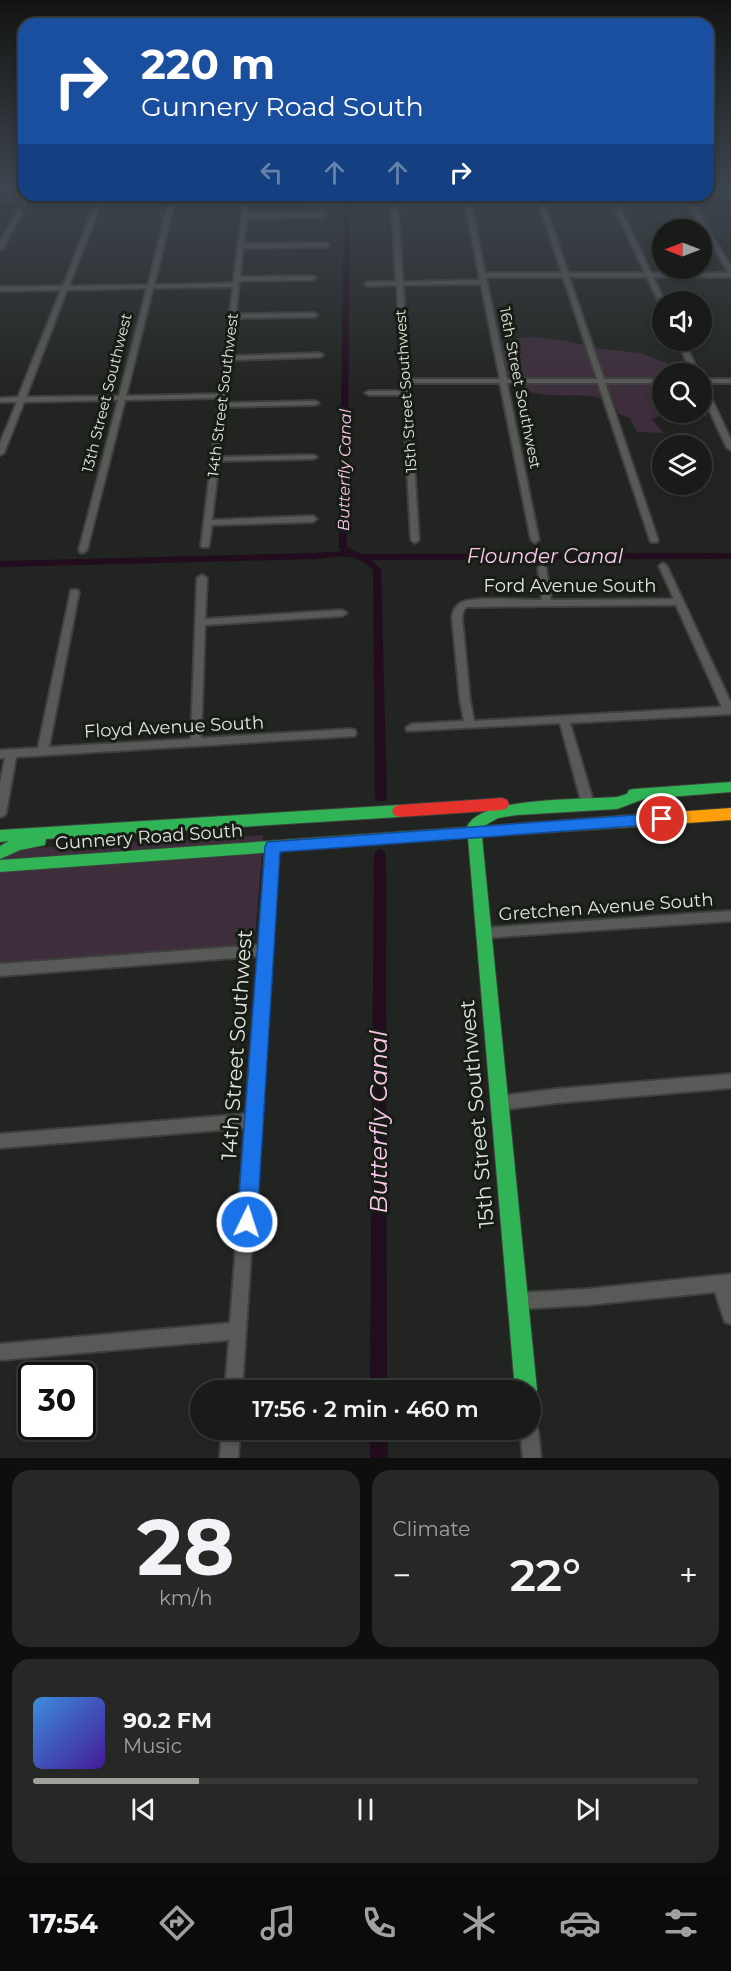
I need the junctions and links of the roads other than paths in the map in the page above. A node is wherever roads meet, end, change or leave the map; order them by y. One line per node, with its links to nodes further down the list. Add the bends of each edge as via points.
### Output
1 (77, 258): 18 (street)
2 (157, 258): 17 (street, 13th Street Southwest)
3 (239, 258): 14 (street, 14th Street Southwest)
4 (398, 258): 16 (street, 15th Street Southwest)
5 (479, 258): 13 (street, 16th Street Southwest)
6 (560, 258): 10 (street)
7 (641, 258): 11 (street)
8 (722, 258): 9 (street)
9 (731, 273): 11 (street)
10 (566, 275): 11 (street); 13 (street); 27 (street)
11 (649, 275): 20 (street)
12 (313, 278): 14 (street)
13 (483, 278): 16 (street); 26 (street, 16th Street Southwest)
14 (236, 282): 17 (street); 22 (street, 14th Street Southwest)
15 (368, 284): 16 (street)
16 (399, 284): 25 (street, 15th Street Southwest)
17 (150, 286): 18 (street); 34 (street, 13th Street Southwest)
18 (65, 288): 19 (street); 35 (street)
19 (0, 289)
20 (657, 291)
21 (314, 315): 22 (street)
22 (232, 316): 24 (street, 14th Street Southwest)
23 (320, 355): 24 (street)
24 (227, 358): 33 (street, 14th Street Southwest)
25 (406, 381): 26 (street); 32 (street, 15th Street Southwest)
26 (503, 381): 27 (street); 47 (street, 16th Street Southwest)
27 (601, 381): 28 (street); 48 (street)
28 (652, 381)
29 (712, 381): 30 (street)
30 (731, 381)
31 (369, 393): 32 (street)
32 (406, 393): 46 (street, 15th Street Southwest)
33 (222, 396): 34 (street); 38 (street, 14th Street Southwest)
34 (122, 398): 35 (street); 50 (street, 13th Street Southwest)
35 (21, 399): 36 (street); 41 (street)
36 (0, 400)
37 (315, 403): 38 (street)
38 (222, 405): 43 (street, 14th Street Southwest)
39 (712, 408): 40 (street)
40 (731, 448)
41 (0, 453)
42 (313, 457): 43 (street)
43 (215, 459): 45 (street, 14th Street Southwest)
44 (313, 519): 45 (street)
45 (208, 523): 49 (street, 14th Street Southwest)
46 (415, 540)
47 (535, 540)
48 (654, 540)
49 (205, 545)
50 (83, 550)
51 (663, 566): 56 (street)
52 (542, 568): 55 (street)
53 (202, 578): 58 (street)
54 (75, 592): 65 (street)
55 (547, 602): 56 (street, Ford Avenue South); 61 (street, Ford Avenue South, via 472,603 458,611)
56 (678, 602): 59 (street)
57 (342, 613): 58 (street)
58 (201, 622): 64 (street)
59 (730, 710): 60 (street)
60 (564, 720): 61 (street); 69 (street)
61 (470, 725): 62 (street)
62 (411, 728)
63 (351, 733): 64 (street, Floyd Avenue South)
64 (196, 742): 65 (street, Floyd Avenue South)
65 (43, 752): 66 (street, Floyd Avenue South)
66 (6, 754): 70 (street)
67 (731, 787): 68 (main road, Gunnery Road South)
68 (643, 793): 69 (main road, Gunnery Road South); 73 (main road, via 620,803 490,812 476,821)
69 (586, 797): 72 (main road, Gunnery Road South)
70 (0, 813)
71 (731, 814): 73 (main road, Gunnery Road South)
72 (78, 830): 74 (main road, Gunnery Road South); 76 (main road, via 67,837 17,844)
73 (475, 833): 75 (main road, Gunnery Road South); 79 (main road, 15th Street Southwest)
74 (0, 836)
75 (272, 847): 77 (main road, Gunnery Road South); 80 (street, 14th Street Southwest)
76 (0, 853)
77 (0, 866)
78 (731, 916): 79 (street, Gretchen Avenue South)
79 (484, 933): 83 (main road, 15th Street Southwest)
80 (266, 950): 81 (street); 84 (street, 14th Street Southwest)
81 (0, 970)
82 (731, 1081): 83 (street)
83 (499, 1103): 87 (main road, 15th Street Southwest)
84 (254, 1120): 85 (street); 89 (street, 14th Street Southwest)
85 (0, 1141)
86 (726, 1283): 87 (street); 88 (street)
87 (518, 1301): 92 (main road, 15th Street Southwest)
88 (731, 1316)
89 (238, 1331): 90 (street); 91 (street, 14th Street Southwest)
90 (0, 1352)
91 (235, 1380)
92 (525, 1380)
93 (230, 1440): 95 (street)
94 (530, 1440): 96 (street)
95 (229, 1458)
96 (532, 1458)

